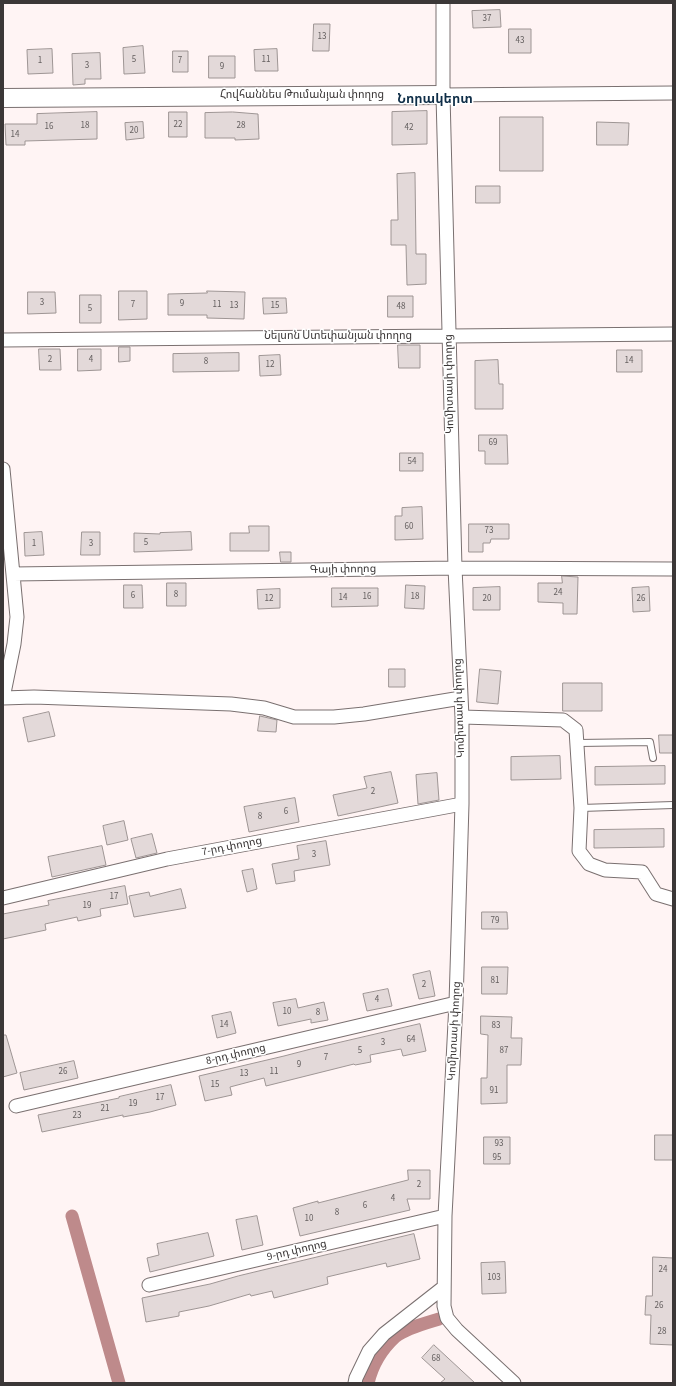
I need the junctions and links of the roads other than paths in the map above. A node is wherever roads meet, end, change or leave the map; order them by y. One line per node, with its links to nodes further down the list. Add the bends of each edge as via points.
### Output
1 (443, 3): 3 (street, Կոմիտասի փողոց)
2 (673, 93): 3 (street, Հովհաննես Թումանյան փողոց)
3 (443, 95): 4 (street, Հովհաննես Թումանյան փողոց); 6 (street, Կոմիտասի փողոց)
4 (3, 98)
5 (673, 334): 6 (street, Նելսոն Ստեփանյան փողոց)
6 (449, 336): 7 (street, Նելսոն Ստեփանյան փողոց); 9 (street, Կոմիտասի փողոց)
7 (3, 340)
8 (3, 468): 11 (street)
9 (455, 568): 10 (street, Գայի փողոց); 11 (street, Գայի փողոց); 13 (street, Կոմիտասի փողոց)
10 (673, 569)
11 (13, 574): 12 (street, via 16,617 14,644)
12 (3, 698): 13 (street, via 231,704 264,708 294,717 334,717)
13 (461, 698): 14 (street, Կոմիտասի փողոց)
14 (462, 717): 15 (street, via 563,720 576,730); 17 (street, Կոմիտասի փողոց)
15 (578, 743): 16 (lane, via 650,742); 19 (street)
16 (653, 758)
17 (462, 804): 20 (street, 7-րդ փողոց, via 167,859); 22 (street, Կոմիտասի փողոց)
18 (673, 805): 19 (lane)
19 (581, 808): 21 (street, via 579,851 589,864 605,870 642,872 656,894)
20 (3, 898)
21 (673, 899)
22 (456, 1003): 23 (street, 8-րդ փողոց); 24 (street, Կոմիտասի փողոց)
23 (16, 1106)
24 (445, 1216): 25 (street, 9-րդ փողոց); 26 (street, Կոմիտասի փողոց)
25 (149, 1285)
26 (444, 1287): 27 (street, via 384,1334 369,1351); 28 (street, Կոմիտասի փողոց, via 447,1318)
27 (355, 1383)
28 (514, 1383)

